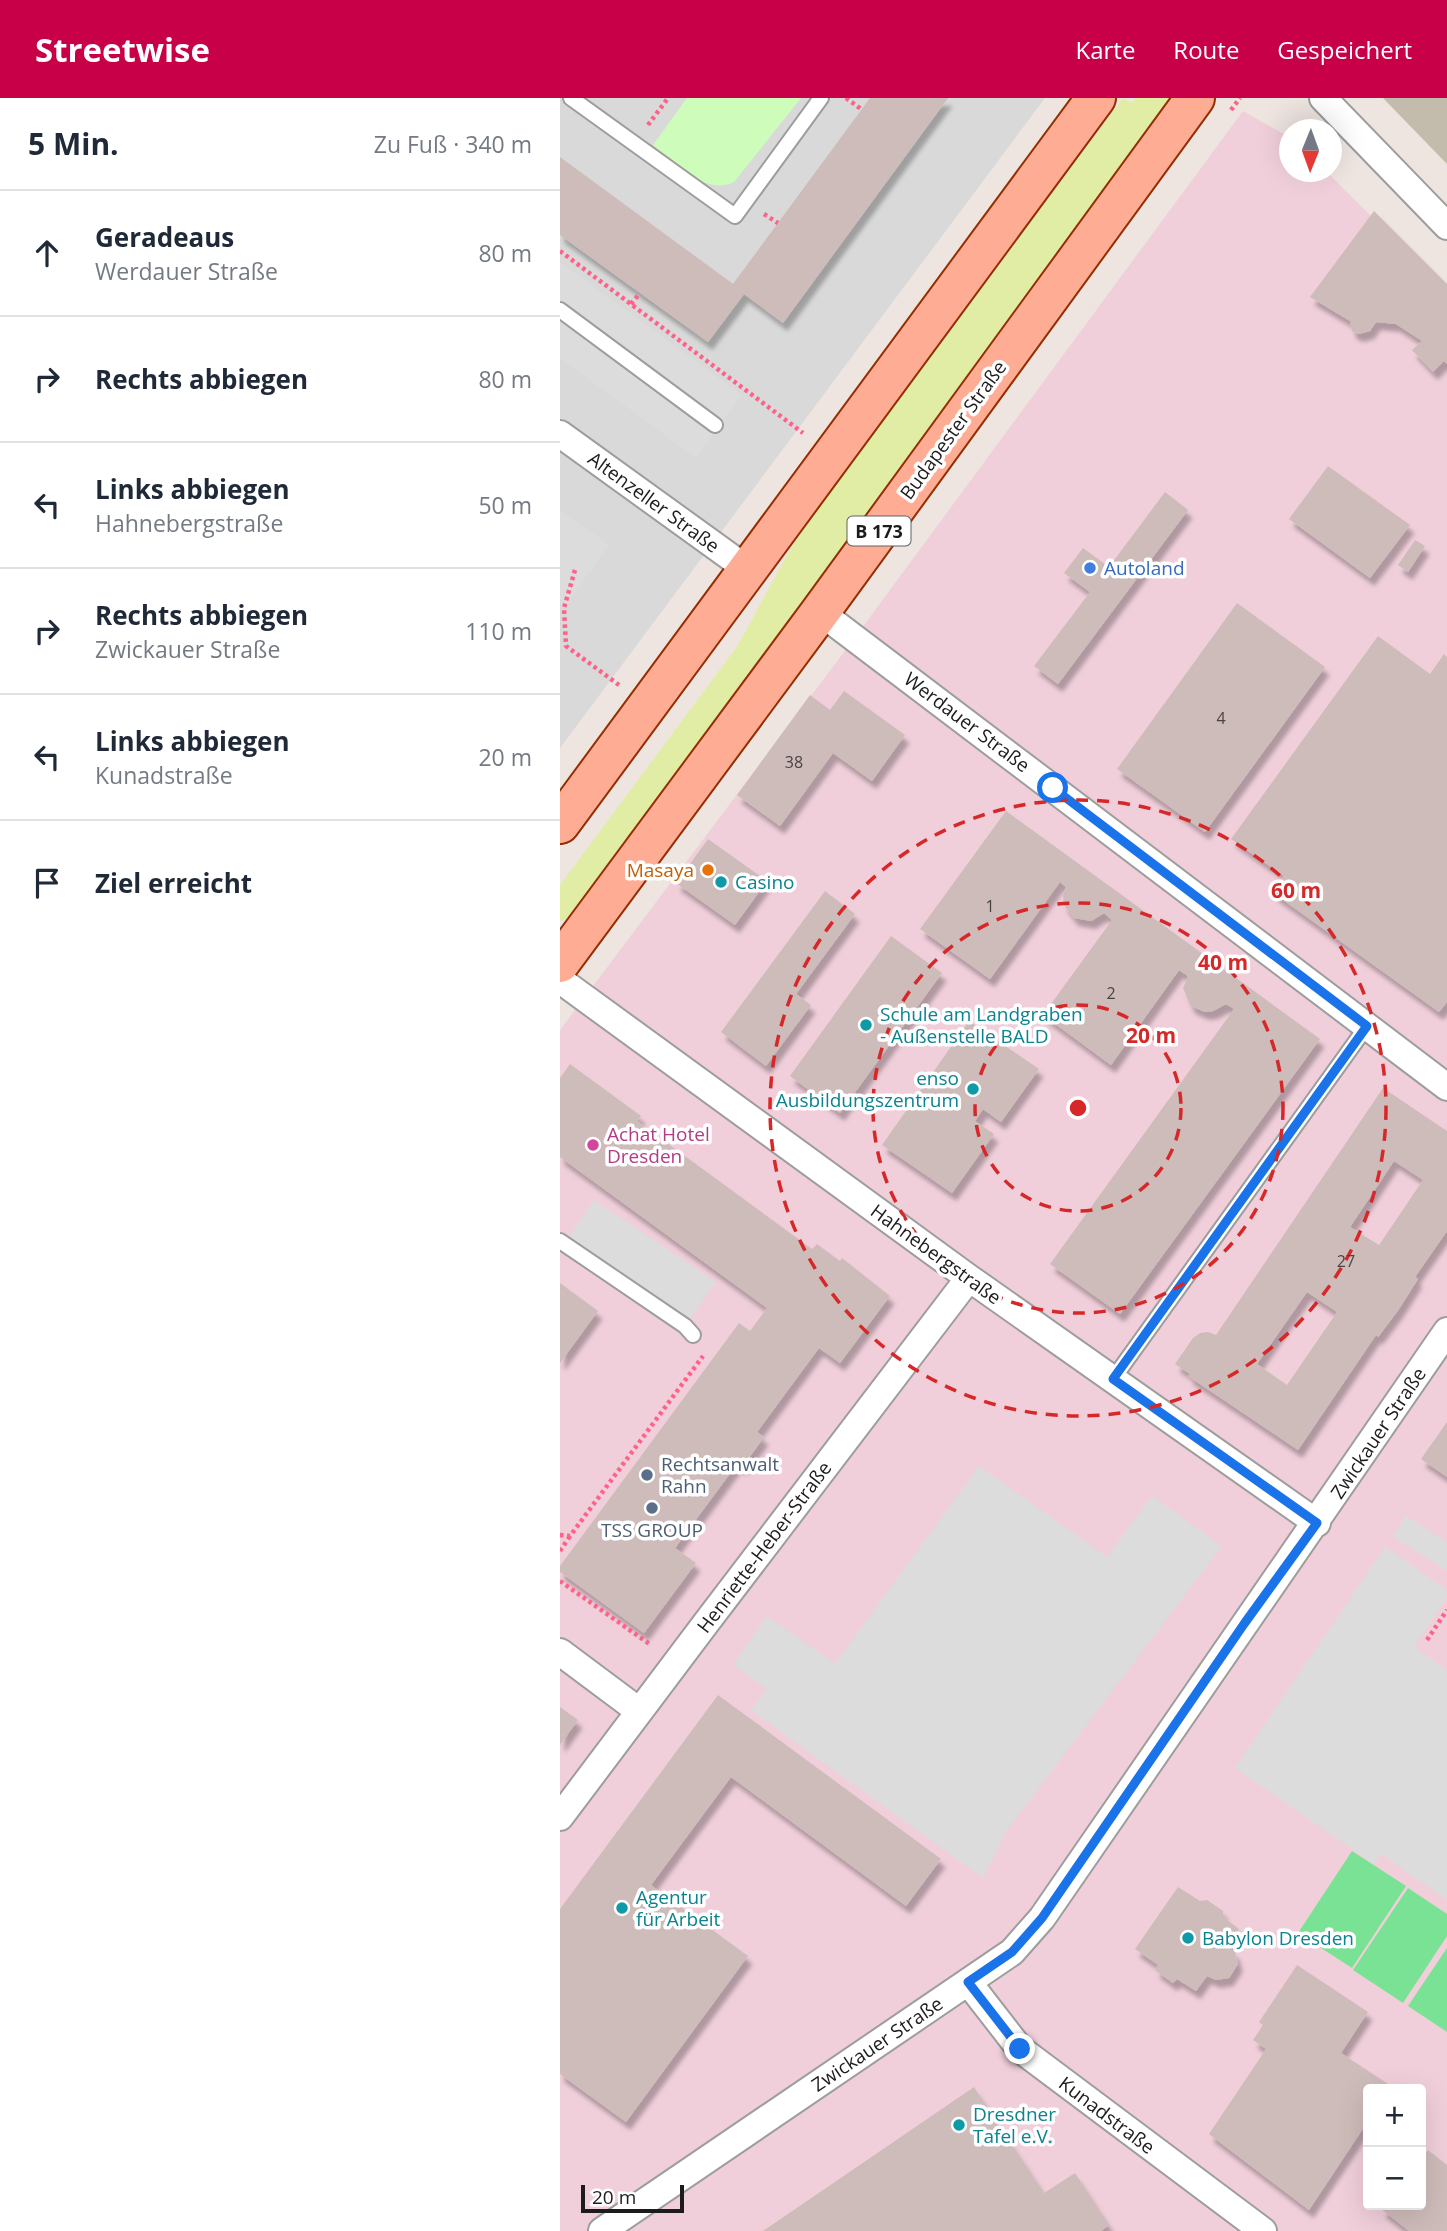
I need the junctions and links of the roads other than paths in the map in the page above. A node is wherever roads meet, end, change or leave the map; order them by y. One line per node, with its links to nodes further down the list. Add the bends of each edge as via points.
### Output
1 (571, 98): 2 (lane, via 735,215)
2 (821, 98)
3 (1097, 98): 10 (main road)
4 (1195, 98): 11 (main road, Budapester Straße / B 173)
5 (1322, 98): 6 (street)
6 (1447, 226)
7 (560, 310): 8 (lane)
8 (715, 425)
9 (560, 434): 10 (street, Altenzeller Straße)
10 (747, 569): 12 (main road)
11 (821, 612): 13 (main road, Budapester Straße / B 173); 15 (street, Werdauer Straße)
12 (560, 824)
13 (560, 963)
14 (560, 979): 18 (street, Hahnebergstraße)
15 (1367, 1026): 16 (street, Werdauer Straße); 21 (lane)
16 (1447, 1087)
17 (560, 1241): 20 (lane)
18 (970, 1278): 21 (street, Hahnebergstraße); 24 (street, Henriette-Heber-Straße)
19 (1447, 1331): 22 (street, Zwickauer Straße)
20 (693, 1335)
21 (1113, 1379): 22 (street, Hahnebergstraße)
22 (1317, 1523): 26 (street, Zwickauer Straße, via 1042,1918 1012,1952)
23 (560, 1652): 24 (street)
24 (639, 1711): 25 (street, Henriette-Heber-Straße)
25 (560, 1817)
26 (968, 1982): 27 (street, Kunadstraße, via 1020,2049); 28 (street, Zwickauer Straße)
27 (1230, 2222): 29 (street, Kunadstraße)
28 (601, 2231)
29 (1263, 2231)

